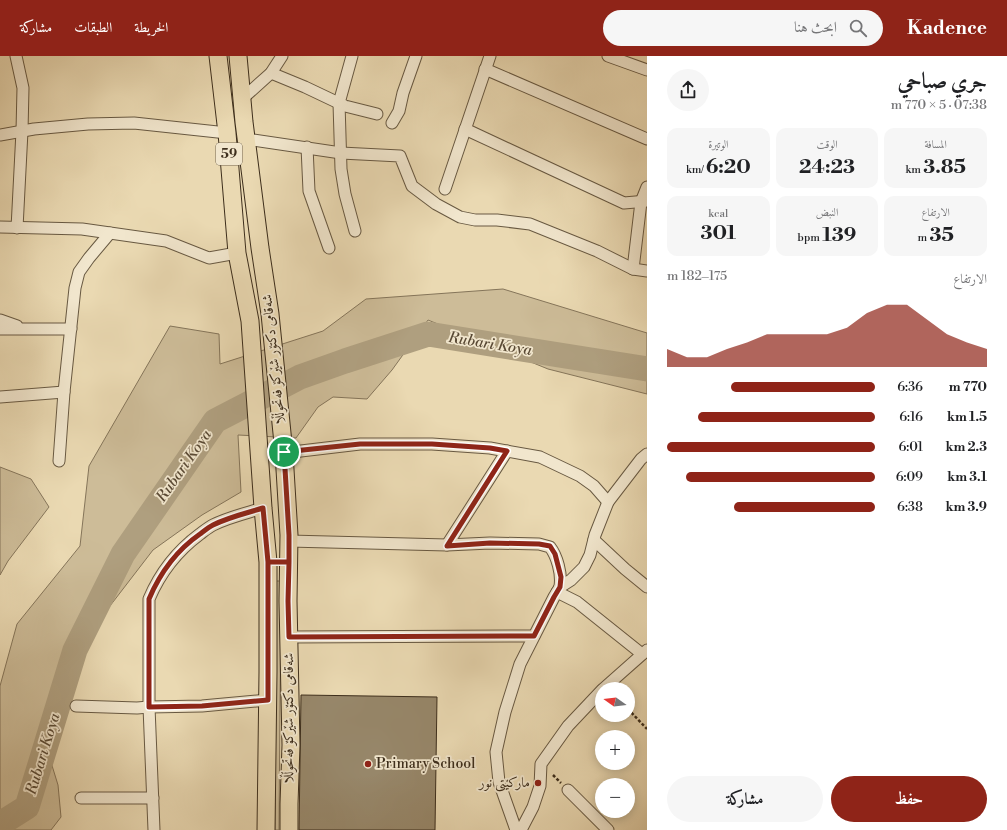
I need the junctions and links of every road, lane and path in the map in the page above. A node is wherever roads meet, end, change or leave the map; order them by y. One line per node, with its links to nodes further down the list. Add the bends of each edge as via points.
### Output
1 (16, 56): 17 (street, via 23,88)
2 (218, 56): 18 (main road, 59)
3 (238, 56): 12 (main road, 59)
4 (282, 56): 11 (street)
5 (352, 56): 13 (street)
6 (416, 56): 15 (street, via 399,111)
7 (490, 56): 9 (street)
8 (608, 56): 10 (street)
9 (485, 69): 16 (street); 21 (street)
10 (647, 70)
11 (271, 73): 12 (street); 13 (street)
12 (242, 99): 20 (main road, 59)
13 (339, 103): 14 (street); 23 (street)
14 (377, 114)
15 (392, 123)
16 (465, 129): 25 (street); 26 (street, via 624,203)
17 (22, 131): 18 (street, via 88,124 134,123); 19 (street); 28 (street)
18 (227, 133): 32 (main road, 59)
19 (0, 135)
20 (246, 138): 22 (street); 41 (main road, شەقامی دکتۆر شێرکۆ فەتحوڵڵا / 59, via 270,314)
21 (647, 139)
22 (307, 147): 23 (street); 31 (street, via 309,191)
23 (341, 153): 29 (street, via 345,194); 33 (street, via 400,156 412,186 436,204 460,217 530,224 597,251)
24 (647, 187): 26 (street)
25 (445, 189)
26 (644, 202): 33 (street)
27 (0, 227): 28 (street)
28 (17, 228): 30 (street, via 82,229)
29 (355, 230)
30 (110, 233): 32 (street, via 166,242 209,258); 38 (street, via 79,272)
31 (329, 248)
32 (237, 253): 46 (main road, شەقامی دکتۆر شێرکۆ فەتحوڵڵا / 59, via 250,321)
33 (633, 269): 34 (street)
34 (647, 271)
35 (0, 320): 37 (street)
36 (0, 329): 37 (street)
37 (23, 329): 38 (street)
38 (71, 330): 39 (street)
39 (64, 392): 40 (street); 44 (street)
40 (0, 397)
41 (283, 449): 42 (street, via 360,444 432,444); 48 (main road, شەقامی دکتۆر شێرکۆ فەتحوڵڵا / 59)
42 (507, 451): 45 (street, via 540,457 580,476 594,486); 49 (street)
43 (645, 459): 45 (street)
44 (59, 461)
45 (608, 502): 47 (street)
46 (263, 508): 50 (main road, شەقامی دکتۆر شێرکۆ فەتحوڵڵا / 59); 61 (street, via 213,525 174,557 155,585 149,599)
47 (594, 540): 52 (street); 53 (street, via 584,567)
48 (289, 541): 49 (street); 51 (main road, شەقامی دکتۆر شێرکۆ فەتحوڵڵا / 59)
49 (447, 546): 53 (street, via 490,543 550,546 555,554 561,577)
50 (268, 562): 51 (main road); 59 (main road, شەقامی دکتۆر شێرکۆ فەتحوڵڵا / 59)
51 (289, 562): 55 (main road, شەقامی دکتۆر شێرکۆ فەتحوڵڵا / 59)
52 (647, 587)
53 (558, 590): 54 (street); 56 (street)
54 (534, 636): 55 (street); 71 (street, via 520,664 496,752 499,782)
55 (289, 637): 70 (main road, شەقامی دکتۆر شێرکۆ فەتحوڵڵا / 59)
56 (644, 652): 57 (street)
57 (612, 682)
58 (595, 698): 64 (street, via 568,726)
59 (268, 700): 61 (street, via 202,706); 69 (main road, شەقامی دکتۆر شێرکۆ فەتحوڵڵا / 59)
60 (76, 706): 61 (street)
61 (149, 707): 67 (street)
62 (635, 716): 63 (path)
63 (647, 729)
64 (541, 764): 65 (path); 72 (street, via 540,786)
65 (568, 790): 73 (street)
66 (81, 798): 67 (street)
67 (153, 798): 68 (street)
68 (154, 830)
69 (266, 830)
70 (289, 830)
71 (516, 830)
72 (521, 830)
73 (608, 830)

